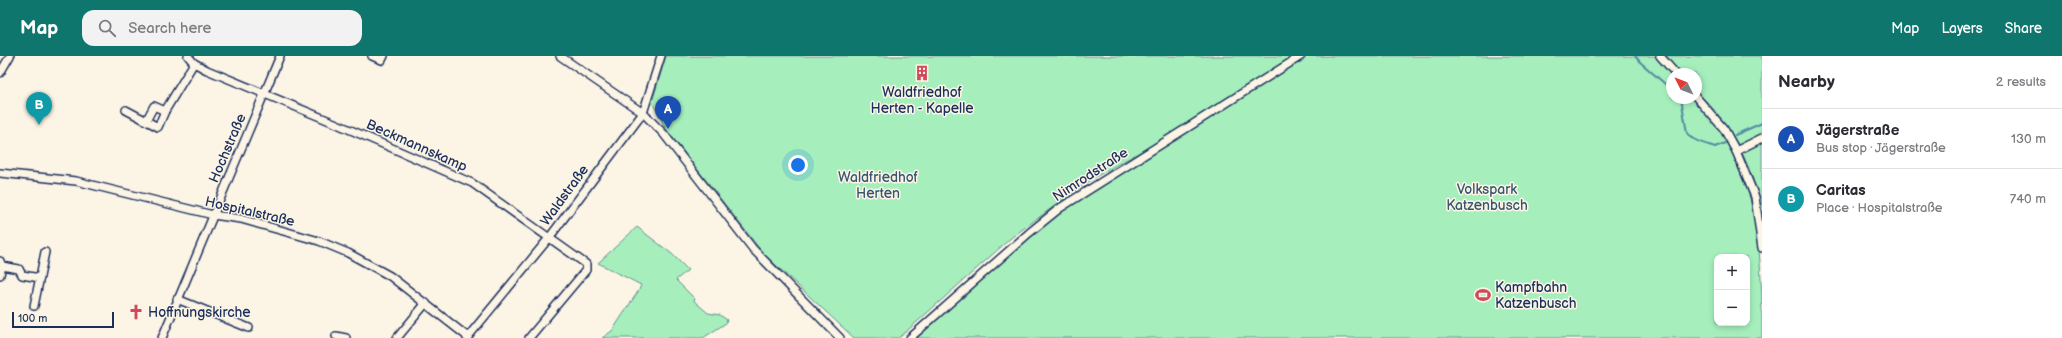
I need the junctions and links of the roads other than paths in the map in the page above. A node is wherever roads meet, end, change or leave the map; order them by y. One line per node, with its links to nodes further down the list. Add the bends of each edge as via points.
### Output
1 (10, 56): 12 (street)
2 (188, 56): 10 (street, Beckmannskamp)
3 (280, 56): 13 (street, Hochstraße)
4 (372, 56): 5 (street, via 382,60)
5 (384, 56)
6 (560, 56): 17 (street)
7 (661, 56): 17 (street, Waldstraße)
8 (1301, 56): 40 (street, Nimrodstraße, via 1060,208)
9 (1660, 56): 11 (street)
10 (194, 62): 13 (street, Beckmannskamp, via 206,70); 16 (street)
11 (1671, 68)
12 (0, 73)
13 (264, 94): 22 (street, Hochstraße); 23 (street, Beckmannskamp, via 472,183)
14 (1702, 104): 20 (street, via 1724,129)
15 (126, 110): 18 (street)
16 (165, 112): 18 (street, via 154,106); 18 (street, via 158,127)
17 (643, 113): 23 (street, Waldstraße); 39 (street, via 663,133 753,249)
18 (146, 121)
19 (1762, 138): 20 (street)
20 (1736, 151): 24 (street, via 1755,197)
21 (0, 173): 22 (street, Hospitalstraße, via 76,181)
22 (213, 215): 29 (street, Hochstraße); 30 (street, Hospitalstraße, via 319,241 348,253 390,276)
23 (549, 238): 37 (street, Waldstraße); 38 (street, Beckmannskamp, via 586,264 586,270)
24 (1762, 248)
25 (45, 252): 28 (street)
26 (1, 263): 27 (street); 28 (street, via 19,269 22,275)
27 (0, 275)
28 (40, 278): 31 (street)
29 (177, 299): 32 (street); 34 (street, Hochstraße)
30 (426, 303): 36 (street); 37 (street, Hospitalstraße)
31 (34, 306)
32 (249, 328)
33 (336, 336): 35 (street)
34 (162, 338)
35 (346, 338)
36 (397, 338)
37 (467, 338)
38 (529, 338)
39 (840, 338)
40 (910, 338)

